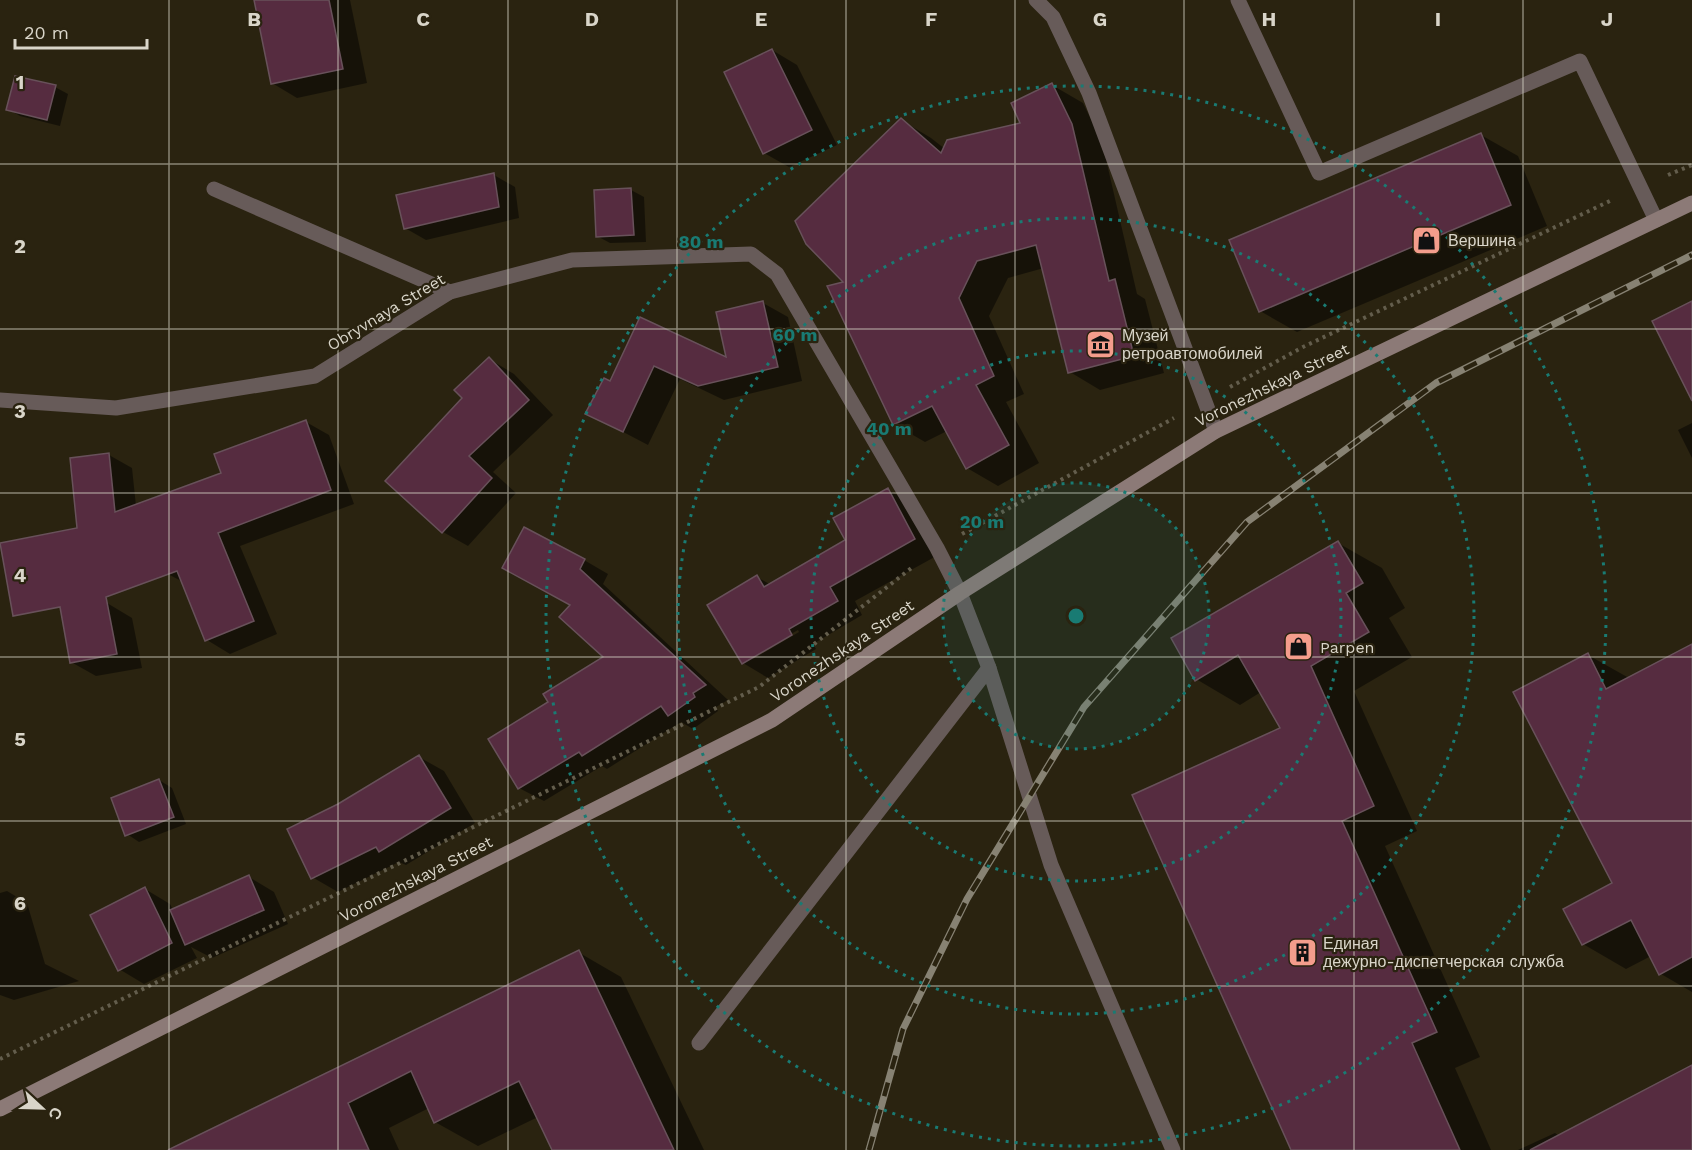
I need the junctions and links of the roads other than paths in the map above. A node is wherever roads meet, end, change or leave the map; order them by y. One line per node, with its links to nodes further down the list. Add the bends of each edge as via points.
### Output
1 (1036, 0): 8 (street, via 1053,17 1089,93)
2 (1238, 0): 5 (street, via 1319,173 1580,61)
3 (214, 189): 6 (street)
4 (1692, 203): 5 (street, Voronezhskaya Street)
5 (1656, 220): 8 (street, Voronezhskaya Street)
6 (450, 292): 7 (street, Obryvnaya Street, via 315,376 116,408); 9 (street, Obryvnaya Street, via 572,260 751,254 777,274)
7 (0, 400)
8 (1216, 431): 9 (street, Voronezhskaya Street)
9 (960, 594): 10 (street, Obryvnaya Street); 12 (street, Voronezhskaya Street, via 772,720)
10 (989, 668): 11 (street); 13 (street, Obryvnaya Street, via 1051,865)
11 (699, 1043)
12 (0, 1109)
13 (1173, 1150)

